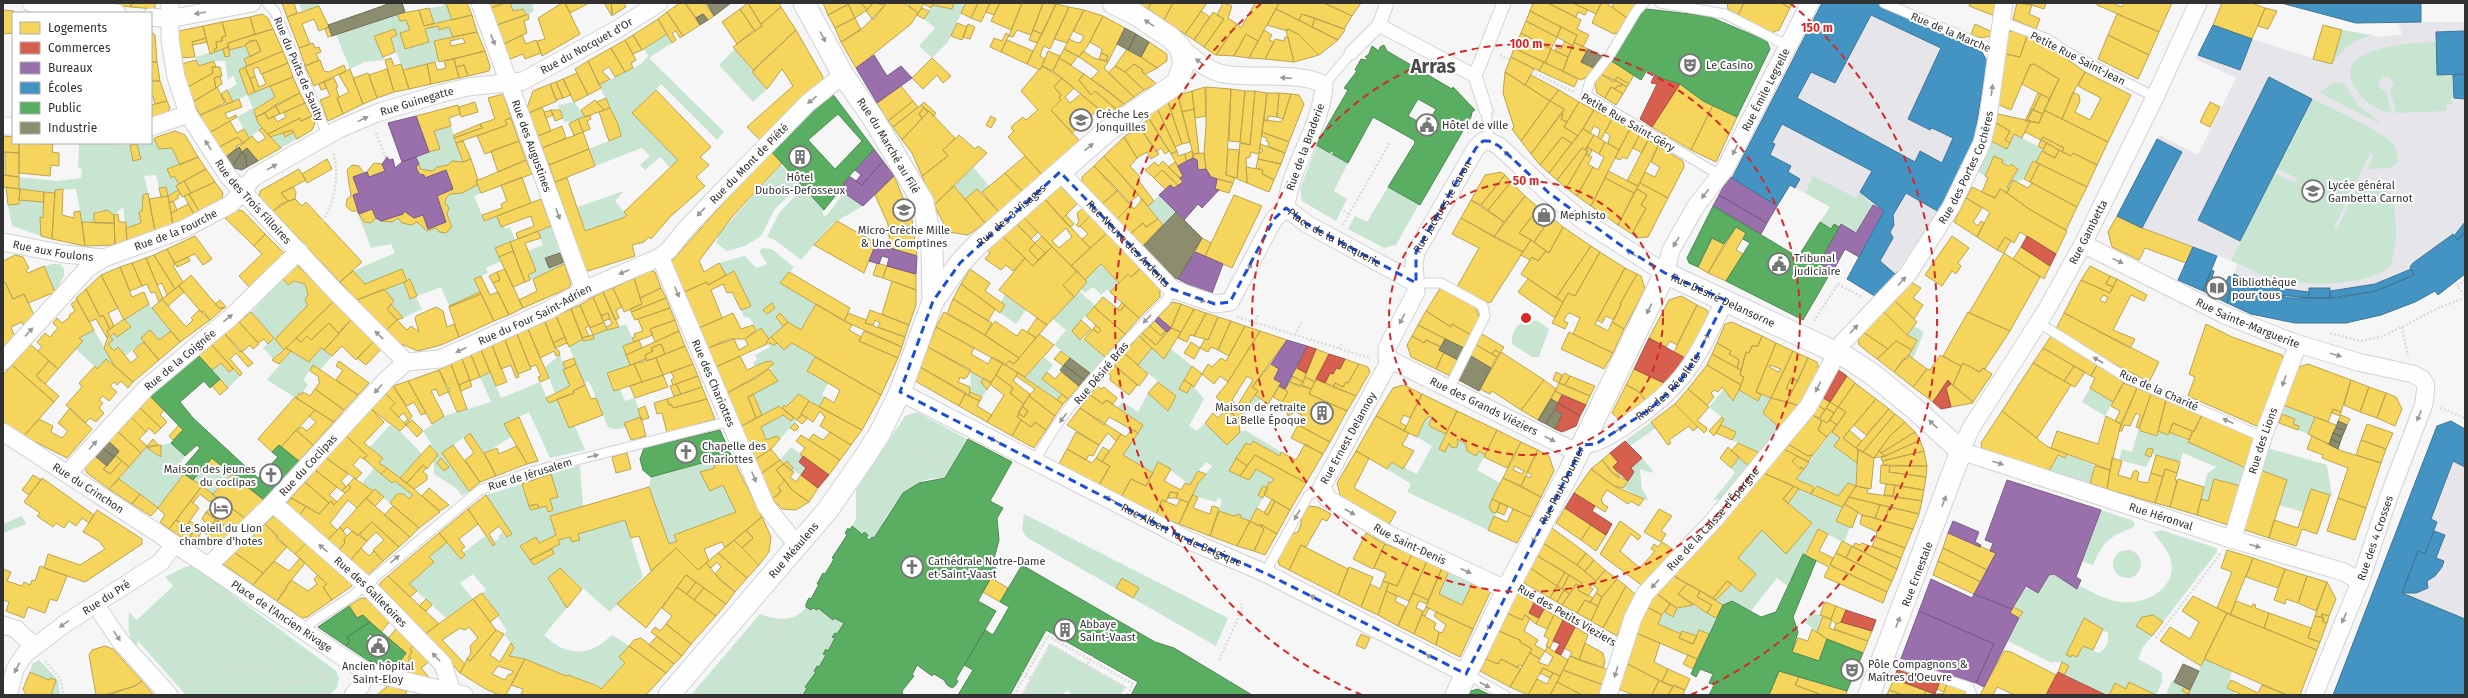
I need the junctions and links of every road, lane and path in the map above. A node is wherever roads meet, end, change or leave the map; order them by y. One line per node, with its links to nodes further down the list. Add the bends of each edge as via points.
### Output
1 (31, 3): 17 (street)
2 (252, 3): 16 (street, one-way to 16)
3 (267, 3): 36 (lane, Rue du Puits de Saulty, via 275,12)
4 (480, 3): 28 (street, Rue des Augustines, one-way to 28)
5 (658, 3): 28 (street, Rue du Nocquet d'Or, via 616,30 523,80)
6 (804, 3): 26 (street, Rue du Marché au Filé, one-way to 26)
7 (1113, 3): 22 (street, one-way to 7, via 1153,26)
8 (1387, 3): 20 (street)
9 (1504, 3): 27 (street)
10 (1644, 3): 30 (lane, via 1590,81)
11 (1660, 3): 21 (lane, via 1725,14)
12 (1810, 3): 21 (street, Rue Émile Legrelle)
13 (1884, 3): 23 (lane, Rue de la Marche)
14 (2004, 3): 19 (street, Rue des Portes Cochères)
15 (2198, 3): 31 (street, Rue Gambetta)
16 (169, 11): 18 (street); 33 (street, Rue des Trois Filloires, via 176,77)
17 (108, 12)
18 (152, 17)
19 (2000, 21): 23 (street, Rue des Portes Cochères); 31 (lane, Petite Rue Saint-Jean, via 2048,39 2069,53)
20 (1379, 25): 24 (street); 27 (street)
21 (1788, 46): 42 (street, Rue Émile Legrelle, one-way to 42)
22 (1180, 47): 29 (street, one-way to 22, via 1317,81 1223,74 1208,68); 41 (street, Rue des 3 Visages, one-way to 22, via 1130,114 1177,83 1184,63)
23 (1997, 51): 63 (street, Rue des Portes Cochères, one-way to 23, via 1908,274 1966,180 1985,129)
24 (1351, 53): 29 (lane)
25 (1532, 72): 30 (path, Petite Rue Saint-Géry)
26 (843, 75): 51 (street, Rue du Mont de Piété, one-way to 51, via 808,103); 53 (street, Rue du Marché au Filé, via 873,118 919,196 929,226)
27 (1476, 76): 32 (street)
28 (510, 81): 36 (street, Rue Guinegatte, one-way to 28, via 399,105 468,87); 58 (street, Rue des Augustines, one-way to 58)
29 (1324, 85): 44 (street, Rue de la Braderie, via 1318,116 1288,192)
30 (1586, 95): 42 (lane, Petite Rue Saint-Géry)
31 (2155, 97): 49 (street, Rue Gambetta)
32 (1486, 110): 37 (lane)
33 (188, 114): 34 (street); 43 (street, Rue des Trois Filloires, one-way to 33, via 228,176)
34 (152, 127)
35 (376, 132): 40 (path)
36 (328, 136): 43 (street, Rue Guinegatte, one-way to 36, via 254,177); 46 (path, via 338,168 332,201)
37 (1489, 141): 54 (street, Rue Désiré Delansorne, one-way to 37, via 1582,220 1549,193 1500,146); 56 (street, Rue Jacques le Caron, via 1484,140 1476,148 1416,252)
38 (1390, 142): 45 (path)
39 (1332, 152): 45 (path, via 1327,162 1339,169 1322,199)
40 (386, 158)
41 (1060, 172): 53 (street, Rue des 3 Visages, via 978,244); 57 (street, Rue Neuve des Ardents)
42 (1721, 176): 54 (street, Rue Émile Legrelle, one-way to 54, via 1696,206 1671,250)
43 (242, 192): 50 (street, Rue des Trois Filloires); 52 (street, Rue de la Fourche, via 231,204 184,229)
44 (1286, 208): 47 (street, Place de la Vacquerie, via 1299,219); 62 (street, Place de la Vacquerie, one-way to 44, via 1274,220)
45 (1350, 214): 47 (path)
46 (323, 221)
47 (1336, 238): 56 (street, Place de la Vacquerie)
48 (3, 242): 52 (street, Rue aux Foulons, via 64,254)
49 (2083, 244): 66 (street, Rue Gambetta); 73 (street, Rue Sainte-Marguerite, one-way to 73, via 2225,314)
50 (299, 252): 78 (street, Rue des Trois Filloires, one-way to 50, via 334,291); 94 (street, Rue de la Coignée, one-way to 50, via 146,388 231,317)
51 (660, 257): 58 (street, Rue du Four Saint-Adrien, one-way to 58); 85 (street, Rue des Chariottes, one-way to 85)
52 (104, 258): 77 (street, one-way to 52, via 88,268)
53 (946, 259): 61 (street, Rue des 3 Visages); 61 (street, Rue du Marché au Filé)
54 (1665, 273): 60 (street, Rue Désiré Delansorne); 89 (street, Rue Paul Doumer, one-way to 89)
55 (2465, 280): 59 (path, via 2457,286)
56 (1416, 283): 76 (street, one-way to 76, via 1416,292 1387,348); 80 (lane, via 1441,283 1483,306 1485,316)
57 (1172, 289): 62 (street, Rue Neuve des Ardents, one-way to 62, via 1215,304); 92 (lane, Rue Désiré Bras, one-way to 92, via 1166,301 1097,375 1061,420)
58 (584, 290): 78 (street, Rue du Four Saint-Adrien, one-way to 78, via 549,310 440,359)
59 (2465, 296): 68 (path)
60 (1725, 300): 71 (street, Rue Désiré Delansorne); 89 (street, Rue des Récollets, one-way to 60, via 1596,444 1610,435 1673,389 1695,360)
61 (933, 301): 81 (street, Rue des 3 Visages)
62 (1230, 302): 67 (path, via 1234,316)
63 (1875, 307): 71 (path, via 1838,284 1812,324); 75 (street, Rue des Portes Cochères, one-way to 63)
64 (1259, 314): 67 (path)
65 (1301, 322): 70 (path)
66 (2039, 323): 87 (lane, Rue de la Charité, one-way to 66, via 2127,378); 90 (street, Rue Gambetta, via 1971,428)
67 (1254, 324): 70 (path)
68 (2402, 327): 69 (path, via 2384,336 2361,341); 79 (path)
69 (2324, 333)
70 (1295, 335): 74 (path)
71 (1807, 338): 75 (street, Rue Désiré Delansorne)
72 (1342, 344): 74 (path)
73 (2298, 344): 79 (street, Rue Sainte-Marguerite, one-way to 79); 87 (street, Rue des Lions, one-way to 87)
74 (1339, 349): 76 (path, via 1377,360)
75 (1835, 352): 90 (street, Rue Désiré Delansorne, one-way to 75, via 1934,424 1872,374); 120 (street, Rue de la Caisse d'Épargne, one-way to 120, via 1808,407 1715,519 1645,594 1633,618)
76 (1388, 358): 80 (street, Rue des Grands Viéziers); 96 (street, Rue Ernest Delannoy)
77 (3, 361)
78 (406, 362): 97 (street, Rue du Coclipas, one-way to 97, via 387,378)
79 (2417, 377): 82 (street, Rue des 4 Crosses, via 2426,385)
80 (1449, 388): 89 (street, Rue des Grands Viéziers, one-way to 89)
81 (900, 392): 92 (street, Rue Albert 1er de Belgique, one-way to 81); 101 (street, Rue Méaulens, via 880,433 864,458 826,511)
82 (2424, 404): 84 (path, via 2442,408); 105 (street, Rue des 4 Crosses, one-way to 105)
83 (911, 414): 91 (path)
84 (2465, 418)
85 (730, 421): 101 (street, Rue des Chariottes, one-way to 101, via 766,506); 106 (lane, Rue de Jérusalem, one-way to 85, via 480,490 530,472)
86 (3, 432): 94 (street, Rue du Crinchon)
87 (2264, 437): 99 (street, Rue des Lions)
88 (953, 444): 93 (path)
89 (1580, 449): 108 (street, Rue Paul Doumer, one-way to 108)
90 (1961, 451): 99 (street, Rue Héronval, one-way to 99); 122 (street, Rue Ernestale, one-way to 90)
91 (920, 452): 93 (path); 98 (path, via 885,489)
92 (1035, 461): 104 (street, Rue Albert 1er de Belgique, one-way to 92, via 1188,540)
93 (944, 462): 95 (path)
94 (67, 474): 100 (street, Rue du Crinchon)
95 (937, 478)
96 (1322, 487): 104 (lane, Rue Ernest Delannoy, one-way to 104, via 1308,496); 108 (street, Rue Saint-Denis, one-way to 108, via 1328,499 1390,535)
97 (273, 503): 103 (street, Rue du Coclipas); 106 (street, Rue des Galletoires, one-way to 97)
98 (856, 504)
99 (2230, 539): 105 (street, Rue Héronval, one-way to 105, via 2344,572); 117 (path, via 2221,555)
100 (174, 544): 102 (street, Rue du Pré); 103 (street, Place de l'Ancien Rivage)
101 (797, 545): 144 (street, Rue Méaulens)
102 (161, 562): 109 (path, via 176,577); 110 (street, Rue du Pré)
103 (208, 566): 115 (street, Place de l'Ancien Rivage)
104 (1265, 573): 130 (street, Rue Albert 1er de Belgique, one-way to 104)
105 (2360, 582): 158 (street, Rue des 4 Crosses, one-way to 158)
106 (365, 584): 115 (lane, Rue de Jérusalem); 135 (street, Rue des Galletoires, one-way to 106, via 443,664)
107 (202, 585): 132 (path)
108 (1509, 586): 120 (path, Rue des Petits Vieziers); 130 (street, Rue Paul Doumer, one-way to 130)
109 (181, 587): 114 (path); 129 (path, via 194,603 212,636 222,646 227,667)
110 (96, 604): 118 (street, one-way to 118); 119 (street, Rue du Pré, one-way to 119)
111 (1241, 604): 125 (path, via 1242,610)
112 (779, 618): 116 (path)
113 (3, 625): 119 (street, via 16,629)
114 (141, 629): 118 (path); 139 (path)
115 (303, 631): 123 (street, Place de l'Ancien Rivage)
116 (778, 632): 145 (path, via 755,640 736,654 720,675); 146 (path, via 775,665)
117 (2156, 638)
118 (121, 642): 138 (street)
119 (34, 646): 136 (street, Rue du Pré, one-way to 136, via 15,669); 137 (path, via 60,678)
120 (1623, 648): 155 (street, Rue de la Caisse d'Épargne, one-way to 155)
121 (1092, 656): 124 (path)
122 (1884, 659): 156 (street, Rue Ernestale); 157 (lane, via 1970,687)
123 (347, 660): 127 (street, Place de l'Ancien Rivage); 132 (path)
124 (1090, 660): 126 (path); 131 (path, via 1048,636); 152 (path, via 1133,684)
125 (1219, 660)
126 (1087, 666): 133 (path, via 1050,644); 150 (path); 151 (path, via 1125,687)
127 (368, 672): 135 (street, Place de l'Ancien Rivage); 143 (street)
128 (1022, 673): 131 (path)
129 (236, 674): 134 (path, via 245,668 260,667 267,671); 140 (path, via 231,685)
130 (1466, 674): 153 (street, Rue Paul Doumer); 154 (lane, one-way to 154)
131 (1026, 675): 133 (path); 147 (path)
132 (324, 677): 134 (path); 142 (path, via 329,680)
133 (1031, 678): 148 (path); 149 (path)
134 (275, 683): 141 (path)
135 (458, 694)
136 (8, 695)
137 (64, 695)
138 (169, 695)
139 (200, 695)
140 (231, 695)
141 (275, 695)
142 (317, 695)
143 (353, 695)
144 (669, 695)
145 (712, 695)
146 (758, 695)
147 (1014, 695)
148 (1022, 695)
149 (1061, 695)
150 (1070, 695)
151 (1120, 695)
152 (1127, 695)
153 (1456, 695)
154 (1505, 695)
155 (1608, 695)
156 (1869, 695)
157 (1972, 695)
158 (2314, 695)

